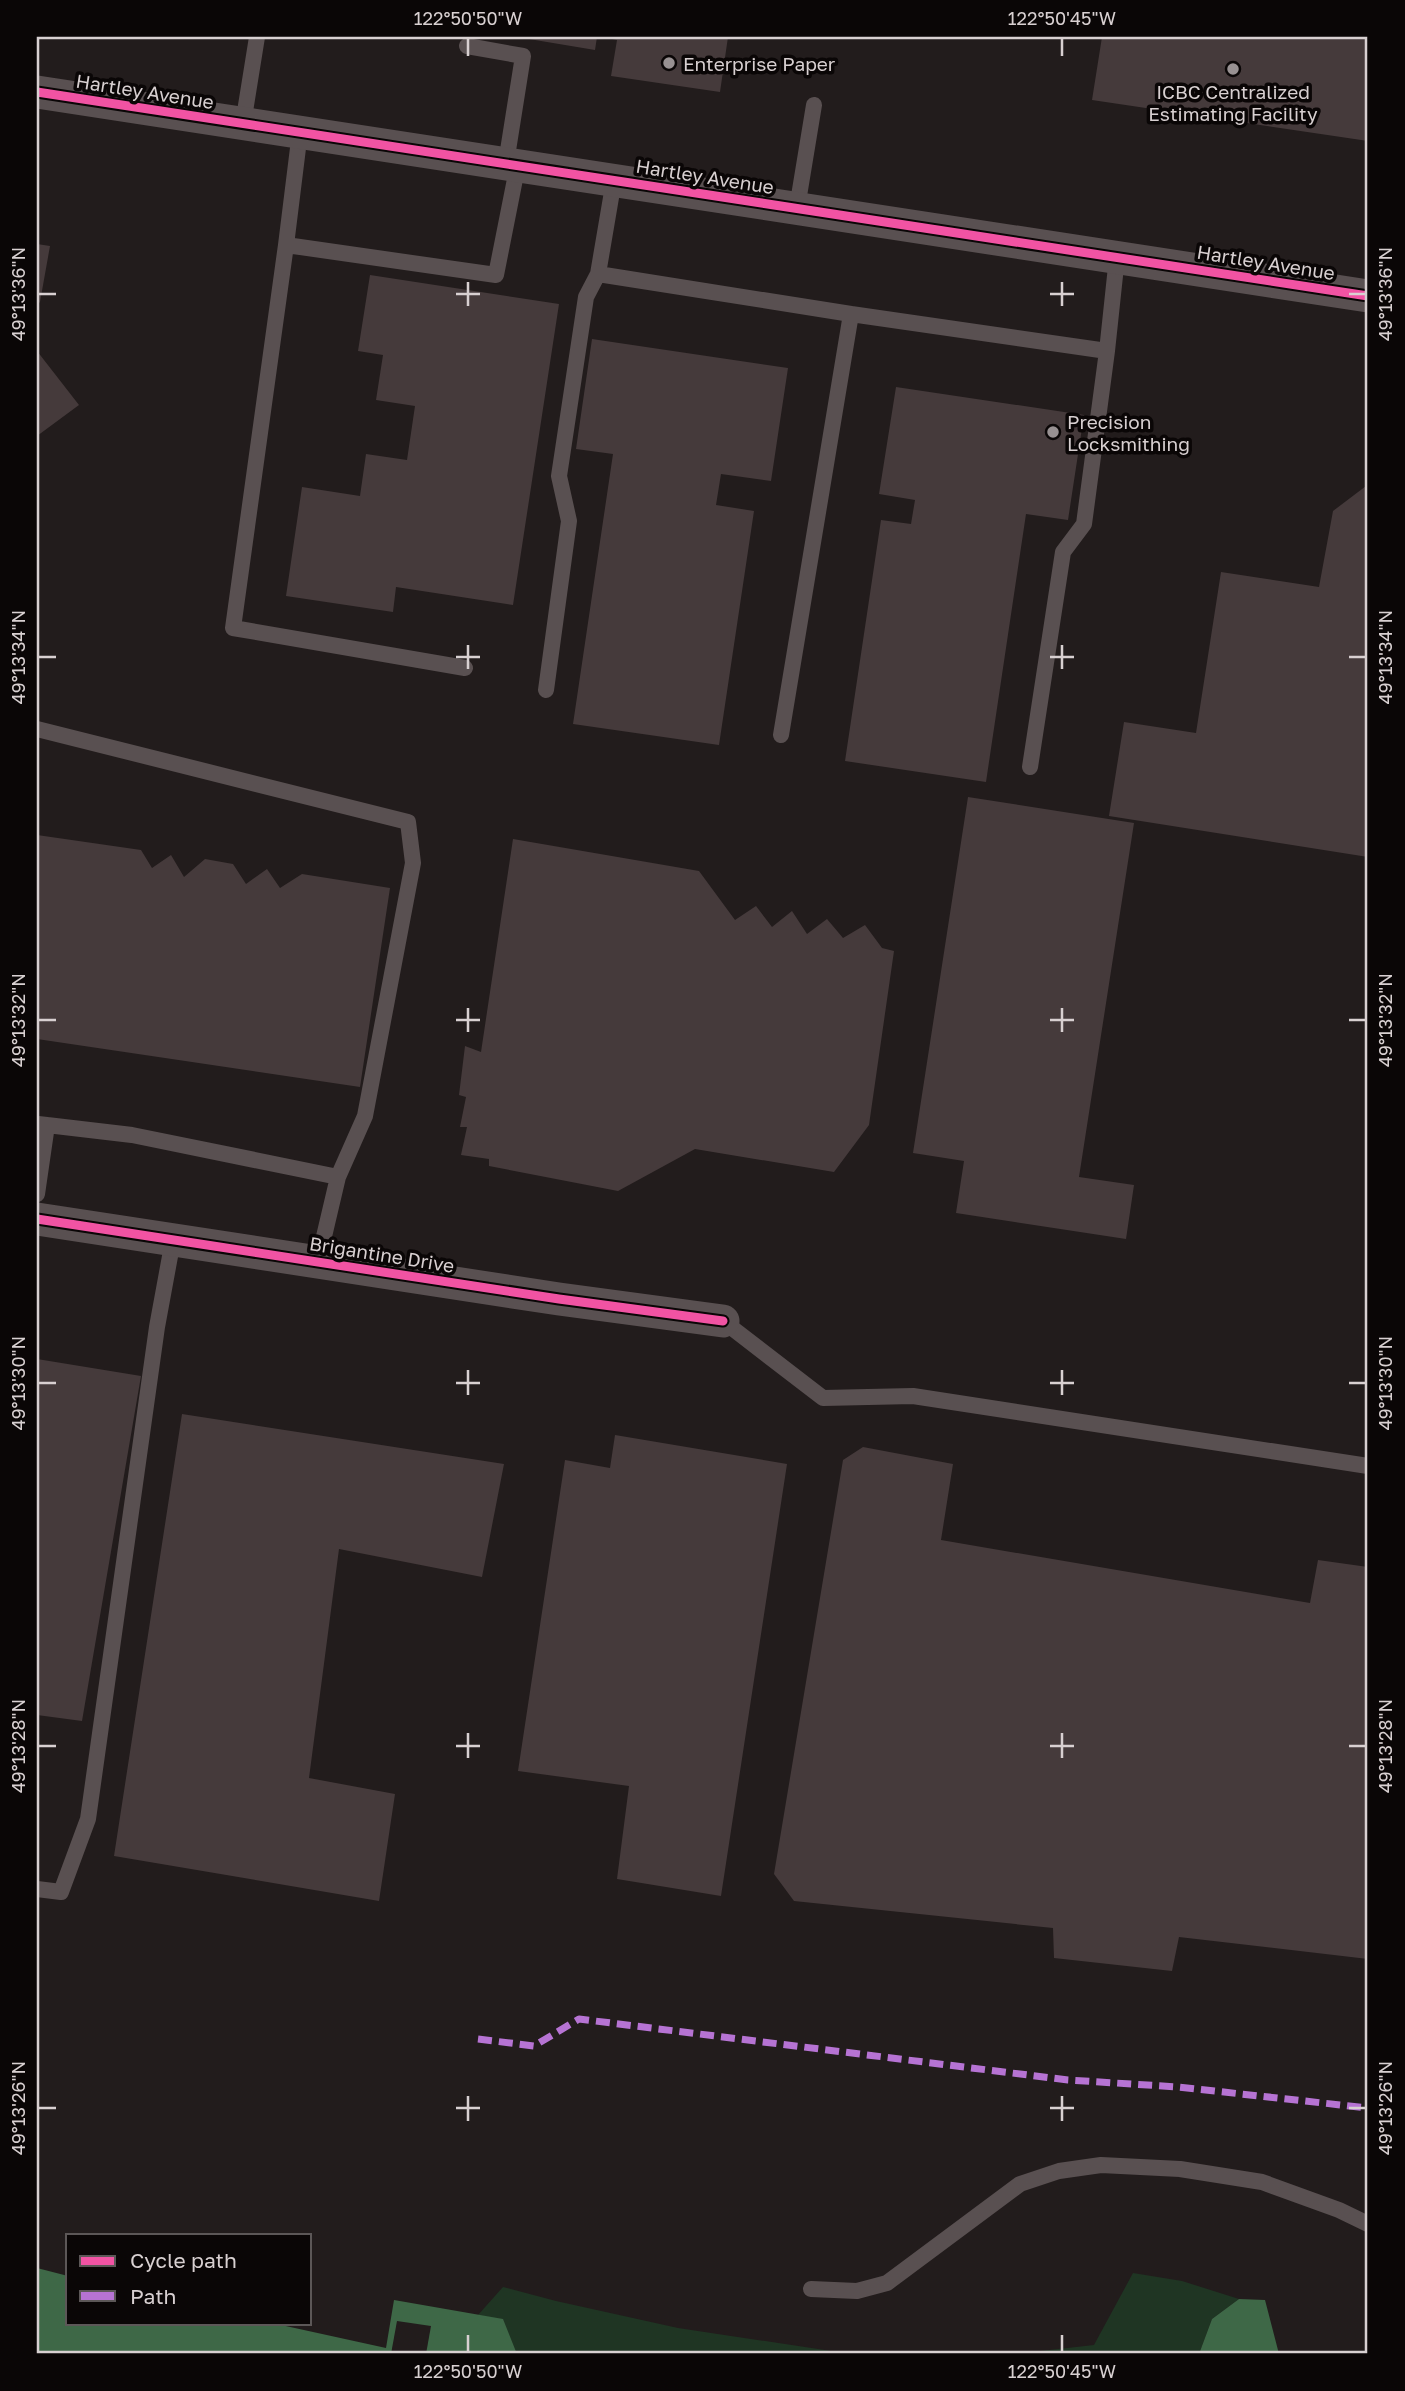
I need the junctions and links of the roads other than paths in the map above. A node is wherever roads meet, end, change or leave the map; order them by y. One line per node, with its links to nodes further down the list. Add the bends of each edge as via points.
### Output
1 (257, 37): 5 (lane)
2 (467, 46): 7 (lane, via 523,56)
3 (37, 92): 5 (street, Hartley Avenue)
4 (814, 105): 9 (lane)
5 (243, 124): 6 (street, Hartley Avenue)
6 (300, 132): 7 (street, Hartley Avenue); 10 (lane)
7 (512, 164): 8 (street, Hartley Avenue); 10 (lane, via 496,275)
8 (614, 180): 9 (street, Hartley Avenue); 12 (lane)
9 (797, 208): 11 (street, Hartley Avenue)
10 (286, 245): 16 (lane, via 233,628)
11 (1117, 257): 13 (street, Hartley Avenue); 15 (lane)
12 (598, 274): 14 (lane); 17 (lane, via 586,297 559,476 569,521)
13 (1368, 296)
14 (851, 314): 15 (lane); 19 (lane)
15 (1107, 351): 20 (lane, via 1083,524 1063,552)
16 (465, 668)
17 (546, 690)
18 (37, 729): 22 (lane, via 408,822 413,863 365,1115)
19 (781, 735)
20 (1030, 767)
21 (42, 1124): 22 (lane, via 132,1135); 23 (lane)
22 (338, 1177): 26 (lane)
23 (37, 1194)
24 (37, 1219): 25 (street, Brigantine Drive)
25 (173, 1240): 26 (street, Brigantine Drive); 29 (lane, via 88,1819 61,1892)
26 (318, 1262): 27 (street, Brigantine Drive)
27 (723, 1321): 28 (lane, via 823,1398 913,1396)
28 (1368, 1466)
29 (37, 1889)
30 (1368, 2224): 31 (lane, via 1262,2182 1180,2169 1101,2165 1020,2183 887,2283 857,2291)
31 (811, 2289)

